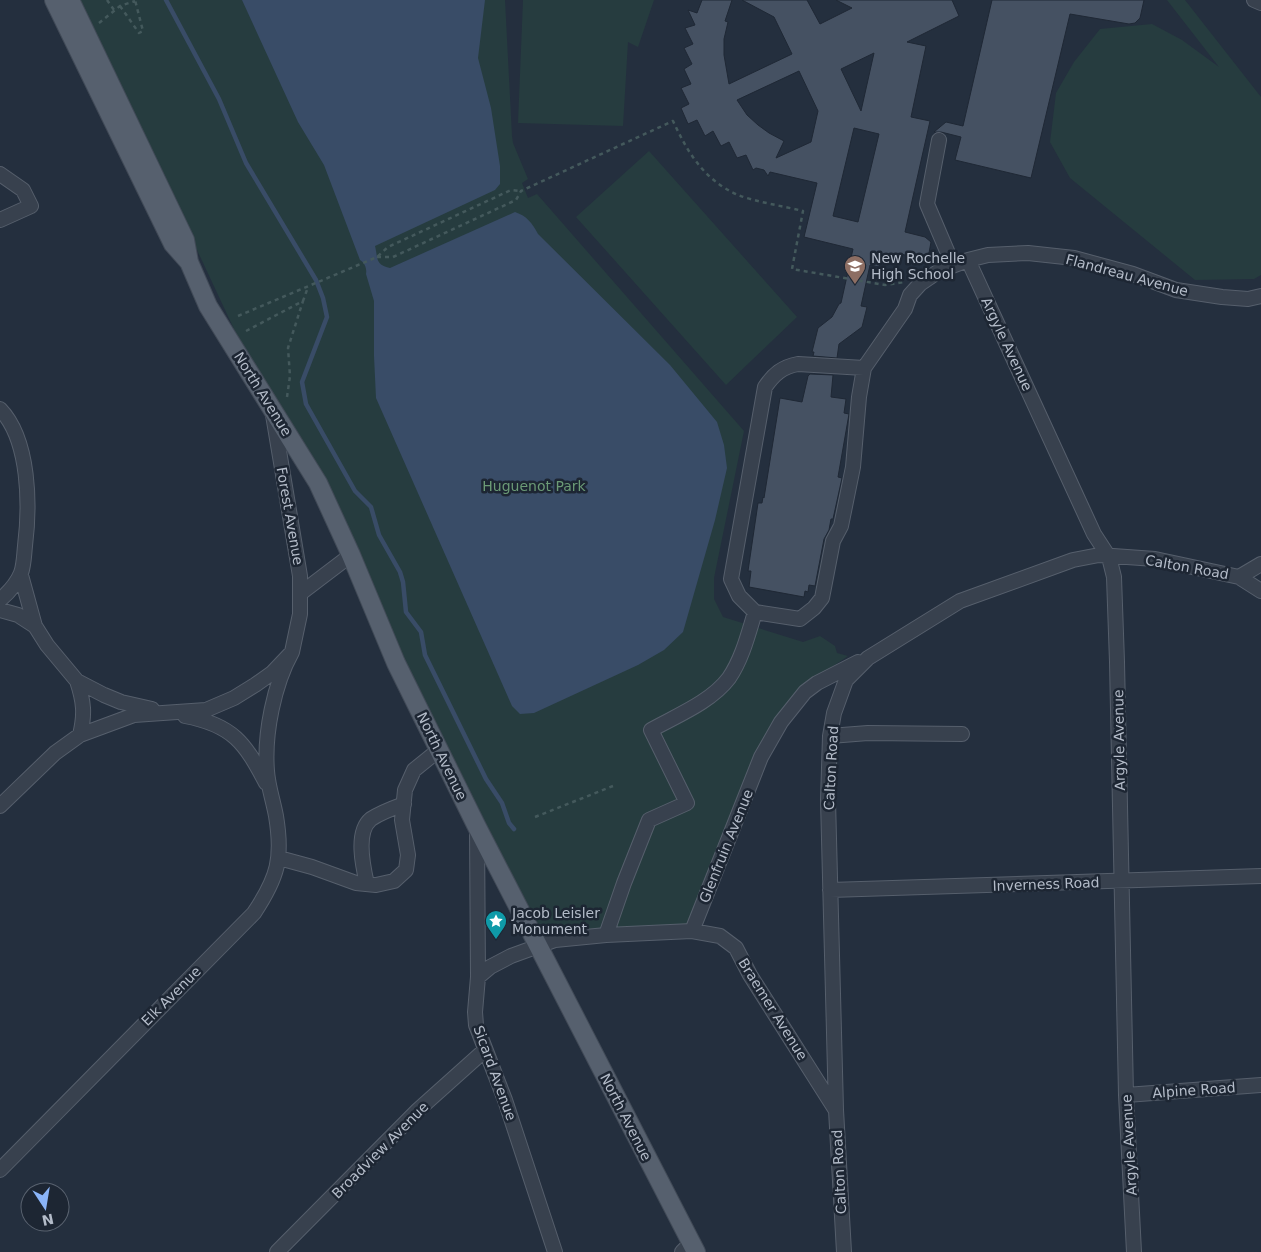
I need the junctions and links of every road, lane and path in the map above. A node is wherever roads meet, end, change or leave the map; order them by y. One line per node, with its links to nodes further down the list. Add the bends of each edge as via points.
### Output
1 (54, 0): 16 (main road, North Avenue, via 173,244)
2 (70, 0): 16 (main road, North Avenue, via 185,240)
3 (107, 0): 8 (path)
4 (135, 0): 7 (path); 7 (path, via 143,31 139,33)
5 (1254, 0): 6 (street)
6 (1261, 3)
7 (120, 6): 8 (path)
8 (114, 10): 9 (path)
9 (99, 22)
10 (939, 140): 17 (street, via 927,204)
11 (0, 174): 13 (street, via 23,190 31,206)
12 (521, 192): 14 (path, via 516,200 393,256); 14 (path, via 511,190 388,247); 18 (path, via 673,121 698,166 727,189 803,211 792,269 886,286)
13 (0, 220)
14 (377, 257): 19 (path)
15 (968, 260): 17 (street, Flandreau Avenue); 20 (street, Flandreau Avenue, via 988,255 1028,253 1074,258 1134,274 1176,290 1248,299); 29 (street, Argyle Avenue, via 1094,534)
16 (189, 262): 27 (main road, North Avenue, via 208,306)
17 (953, 266): 24 (street, Flandreau Avenue, via 939,271 910,295 905,309)
18 (908, 281)
19 (308, 287): 21 (path); 22 (path)
20 (1261, 296)
21 (303, 301): 23 (path); 25 (path, via 288,348)
22 (238, 316)
23 (246, 331)
24 (864, 368): 37 (street, via 853,467 822,598 800,619); 37 (street, via 787,366 778,371 765,387 730,579 739,596)
25 (288, 397)
26 (0, 409): 31 (street, via 17,438 27,487 28,523)
27 (272, 410): 28 (main road, North Avenue, via 318,483); 34 (street, Forest Avenue)
28 (351, 555): 34 (street, Forest Avenue); 46 (main road, North Avenue, via 396,663)
29 (1109, 557): 32 (street, Calton Road, via 1156,559); 40 (street, Calton Road, via 1099,555 1073,560 960,601); 55 (street, Argyle Avenue, via 1114,577)
30 (1261, 564): 32 (street)
31 (21, 574): 35 (street); 38 (street)
32 (1239, 577): 33 (street, Calton Road)
33 (1261, 591)
34 (301, 593): 39 (street, Forest Avenue)
35 (0, 600)
36 (0, 610): 38 (street, via 18,615)
37 (755, 612): 59 (street, via 745,647 728,678 704,701 651,730 687,803 649,820)
38 (35, 626): 41 (street, via 47,646)
39 (292, 652): 42 (street, via 272,673 234,698 206,710); 48 (street, Elk Avenue, via 274,702 266,750)
40 (868, 658): 45 (street, Calton Road, via 846,680); 58 (street, Glenfruin Avenue, via 817,682 781,722 761,757)
41 (77, 681): 42 (street, via 121,702); 44 (street, via 83,701 84,719)
42 (166, 712): 44 (street, via 134,715); 48 (street, Elk Avenue, via 201,719 239,740 252,756)
43 (962, 734): 45 (street)
44 (80, 735): 50 (street, via 55,753)
45 (830, 736): 57 (street, Calton Road)
46 (440, 749): 49 (street, via 414,770 405,790); 52 (main road, North Avenue)
47 (613, 786): 51 (path)
48 (270, 793): 53 (street, Elk Avenue, via 276,815)
49 (404, 804): 56 (street, via 370,820 362,831); 56 (street, via 406,870 394,881)
50 (0, 806)
51 (535, 817)
52 (477, 827): 60 (main road, North Avenue); 61 (street, Sicard Avenue)
53 (279, 858): 56 (street); 66 (street, Elk Avenue, via 267,893 254,913)
54 (1261, 876): 55 (street, Inverness Road)
55 (1122, 881): 57 (street, Inverness Road); 64 (street, Argyle Avenue)
56 (367, 884)
57 (830, 890): 65 (street, Calton Road)
58 (692, 931): 59 (street); 65 (street, Braemer Avenue, via 720,936 736,948)
59 (606, 935): 60 (street, via 555,940)
60 (538, 946): 61 (street, via 511,956); 67 (main road, North Avenue)
61 (478, 977): 62 (street, Sicard Avenue, via 474,1012)
62 (485, 1050): 68 (street, Broadview Avenue, via 418,1110); 69 (street, Sicard Avenue, via 505,1100)
63 (1261, 1085): 64 (street, Alpine Road)
64 (1126, 1095): 71 (street, Argyle Avenue)
65 (836, 1110): 70 (street, Calton Road)
66 (0, 1170)
67 (690, 1249)
68 (277, 1252)
69 (555, 1252)
70 (844, 1252)
71 (1134, 1252)

